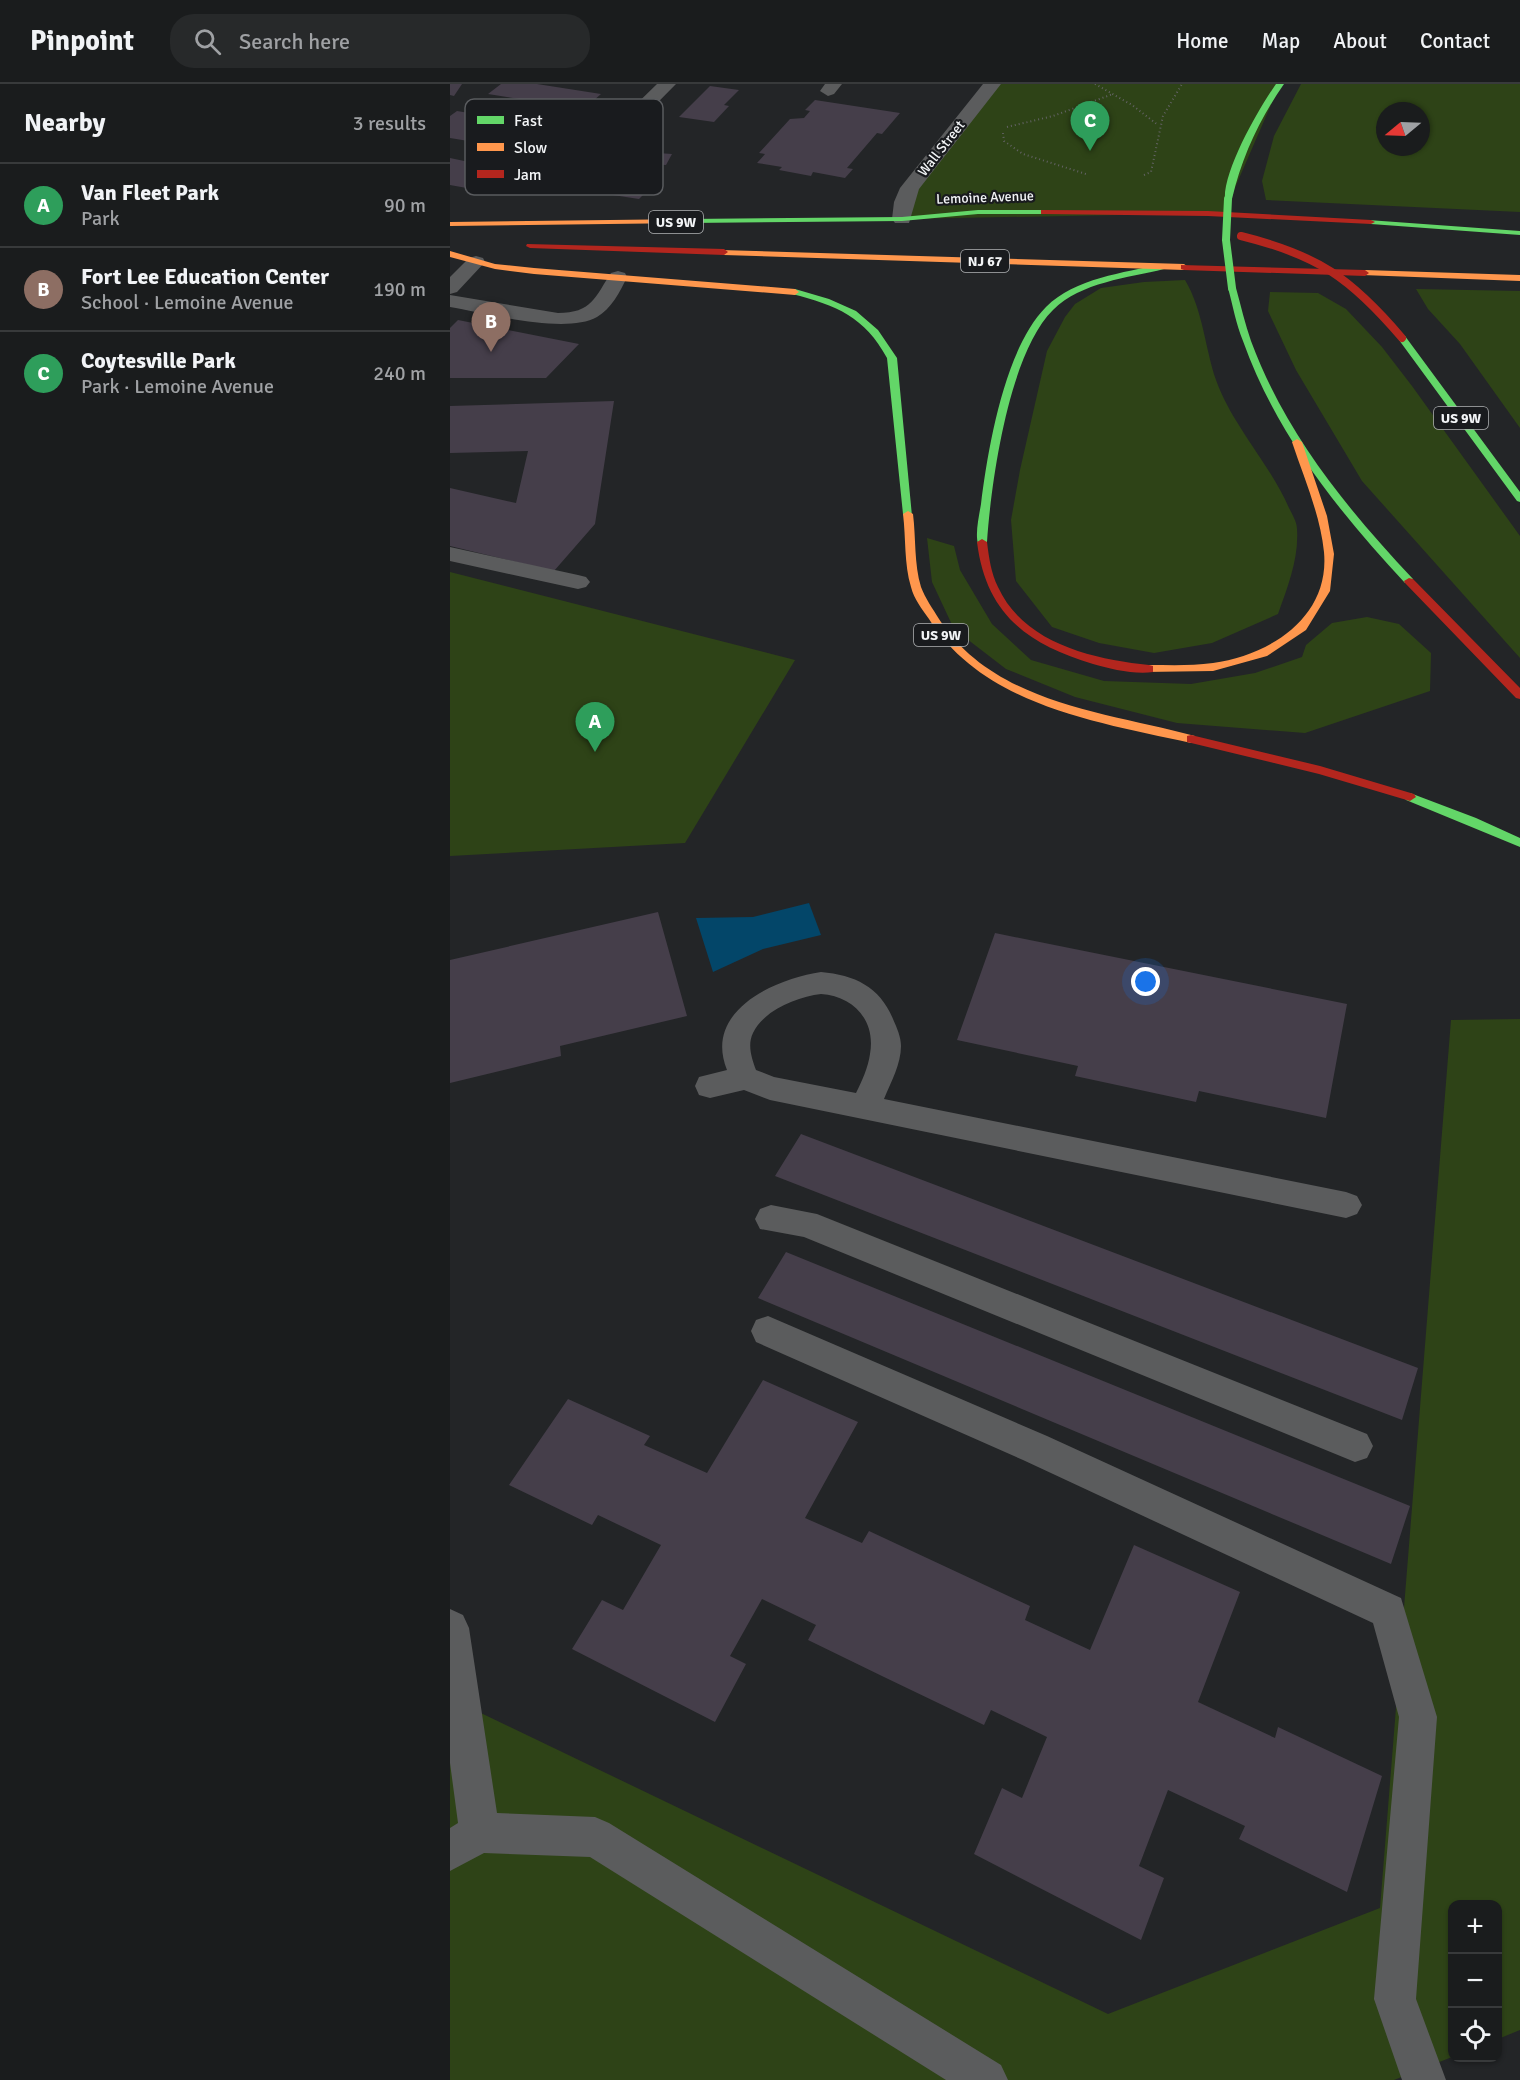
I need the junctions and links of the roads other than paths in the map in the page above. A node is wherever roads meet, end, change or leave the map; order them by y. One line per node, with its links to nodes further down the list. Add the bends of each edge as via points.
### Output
1 (667, 84): 4 (street)
2 (992, 84): 5 (street, Wall Street, via 910,188)
3 (1280, 84): 18 (main road, bridge, via 1250,129 1238,159 1228,199 1226,240 1232,288 1245,334 1261,377)
4 (652, 99)
5 (902, 219): 6 (main road, Lemoine Avenue / US 9W); 7 (main road, US 9W); 9 (main road, Lemoine Avenue, via 978,212 1193,212)
6 (450, 224)
7 (1070, 226)
8 (1214, 232): 19 (main road, US 9W, bridge, via 1288,247 1333,267 1362,290)
9 (1520, 233)
10 (513, 245): 13 (main road, NJ 67)
11 (450, 254): 12 (main road, US 9W)
12 (476, 262): 14 (main road, US 9W); 16 (lane)
13 (1161, 267): 15 (main road, NJ 67); 18 (main road, via 1099,282 1066,295 1047,309 1023,346 997,440 985,513 987,575 1006,612 1022,628 1068,652 1141,669 1208,670 1274,647 1291,636 1317,608 1328,575 1326,537)
14 (618, 277): 17 (lane, via 598,309 571,319); 23 (main road, US 9W, via 783,289 837,304 872,325 888,346 894,370 916,587 940,634 979,669 1064,708 1361,781)
15 (1520, 278)
16 (450, 288)
17 (450, 301)
18 (1297, 442): 22 (main road, via 1357,522)
19 (1520, 499)
20 (450, 554): 21 (lane)
21 (578, 582)
22 (1520, 695)
23 (1520, 843)
24 (745, 1078): 25 (lane); 26 (lane, via 770,1088); 26 (lane, via 735,1054 736,1041 750,1015 791,987 808,983 842,985 873,1006 886,1046)
25 (710, 1086)
26 (866, 1107): 27 (lane)
27 (1346, 1205)
28 (771, 1219): 30 (lane, via 806,1224)
29 (768, 1331): 34 (lane, via 1035,1448 1388,1611 1418,1717 1395,1999)
30 (1355, 1446)
31 (450, 1628): 32 (lane)
32 (465, 1842): 33 (lane, via 595,1837)
33 (986, 2080)
34 (1424, 2080)

